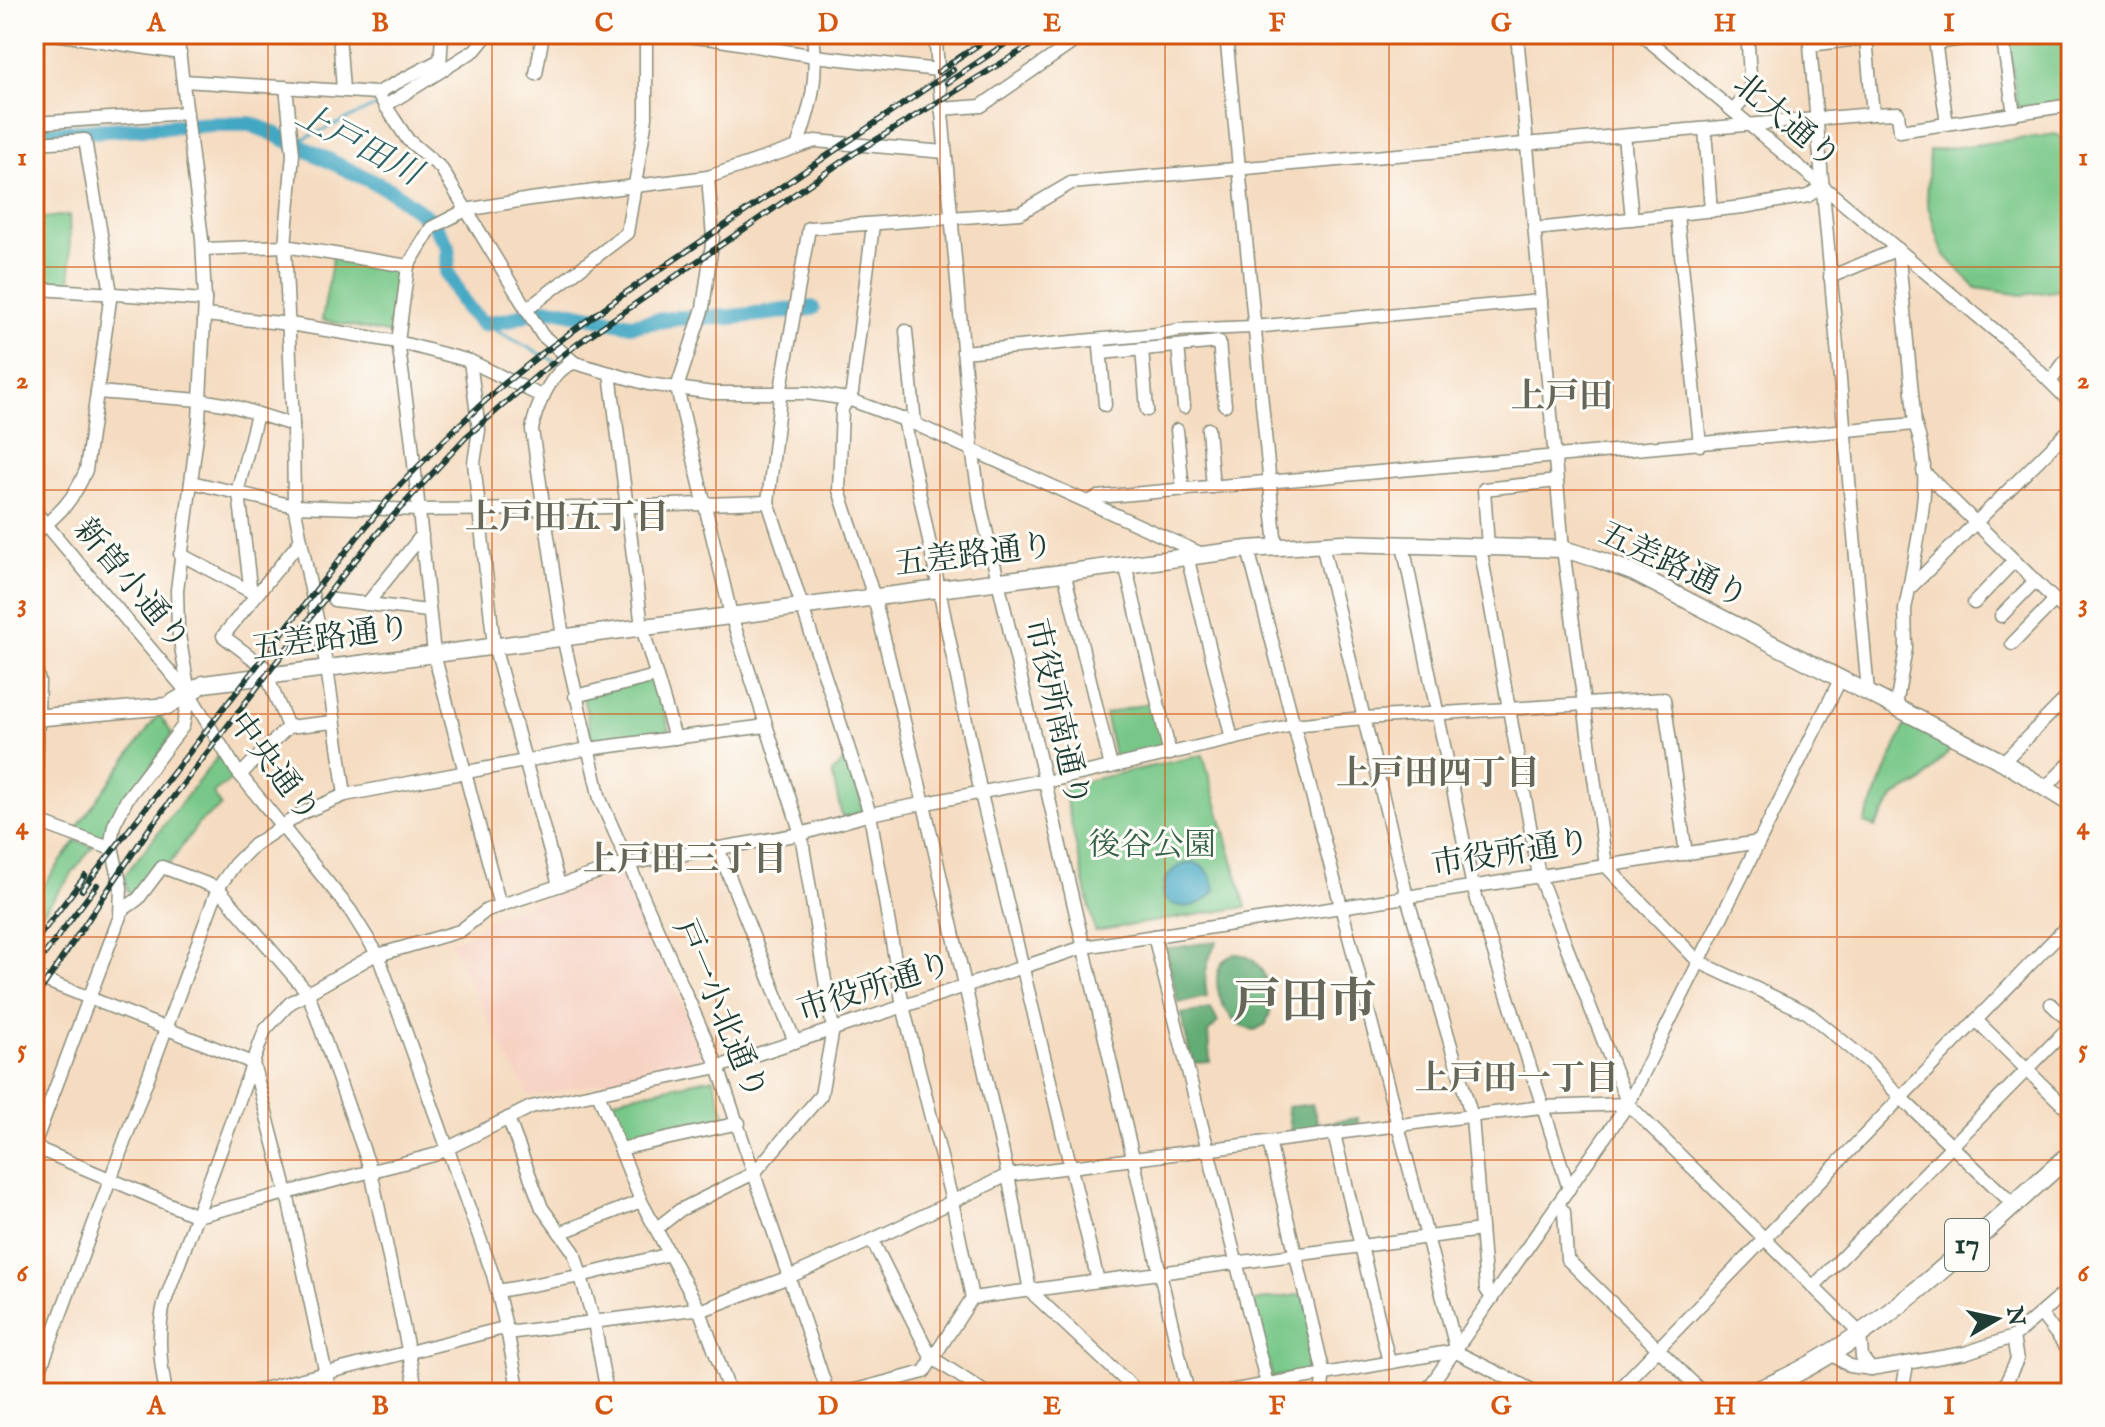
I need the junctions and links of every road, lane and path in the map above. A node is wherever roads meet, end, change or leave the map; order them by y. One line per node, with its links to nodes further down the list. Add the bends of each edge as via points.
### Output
1 (55, 34): 20 (street)
2 (177, 34): 20 (street, 中央通り)
3 (339, 34): 27 (street)
4 (442, 34): 22 (street)
5 (488, 34): 22 (street, via 475,50)
6 (543, 34): 24 (street)
7 (646, 34): 48 (street, via 646,118)
8 (661, 34): 18 (street)
9 (813, 34): 21 (street)
10 (935, 34): 23 (street, 市役所南通り)
11 (1085, 34): 31 (street, via 981,106)
12 (1226, 34): 46 (street)
13 (1517, 34): 43 (street)
14 (1641, 34): 32 (street, 北大通り)
15 (2000, 34): 17 (street); 34 (street)
16 (1810, 39): 33 (street, via 1866,38); 35 (street)
17 (1934, 39): 38 (street)
18 (748, 40): 21 (street)
19 (1748, 46): 32 (street, via 1751,90)
20 (180, 53): 25 (street, 中央通り)
21 (815, 56): 23 (street); 44 (street, via 813,100)
22 (440, 66): 28 (street); 30 (street)
23 (938, 70): 31 (street, 市役所南通り)
24 (536, 74)
25 (183, 81): 26 (street); 36 (street, 中央通り)
26 (286, 87): 27 (street); 57 (street, via 292,150)
27 (343, 90): 28 (street)
28 (377, 93): 30 (street)
29 (2071, 105): 34 (street)
30 (385, 106): 50 (street, via 408,140 441,168)
31 (941, 109): 45 (street, 市役所南通り)
32 (1733, 111): 39 (street, 北大通り)
33 (1873, 114): 35 (street); 38 (street, via 1898,113 1900,131)
34 (2014, 114): 38 (street)
35 (1816, 118): 39 (street); 49 (street)
36 (188, 122): 37 (street); 58 (street, 中央通り)
37 (34, 123)
38 (1947, 124)
39 (1750, 125): 40 (street); 49 (street, 北大通り)
40 (1705, 129): 41 (street); 51 (street)
41 (1624, 136): 43 (street); 54 (street)
42 (34, 143): 63 (street, via 85,140)
43 (1527, 144): 46 (street); 56 (street)
44 (797, 147): 45 (street, via 815,141); 47 (street)
45 (945, 152): 53 (street, 市役所南通り)
46 (1237, 169): 53 (street, via 1071,183 1020,213); 69 (street)
47 (708, 177): 48 (street); 81 (street, via 713,237 703,308)
48 (637, 186): 50 (street); 66 (street, via 627,233)
49 (1822, 186): 51 (street, via 1808,196); 59 (street, 北大通り); 61 (street)
50 (466, 210): 60 (street, via 435,226); 66 (street)
51 (1711, 211): 52 (street)
52 (1677, 214): 54 (street); 100 (street)
53 (952, 219): 55 (street); 75 (street, 市役所南通り)
54 (1632, 219): 56 (street)
55 (873, 225): 83 (street, via 809,228); 85 (street)
56 (1535, 229): 65 (street)
57 (285, 246): 58 (street); 60 (street); 68 (street)
58 (203, 249): 64 (street, 中央通り)
59 (1898, 249): 61 (street); 80 (street, 北大通り); 94 (street)
60 (408, 266): 71 (street)
61 (1830, 277): 99 (street)
62 (36, 291): 63 (street)
63 (111, 293): 64 (street); 82 (street)
64 (205, 300): 67 (street, 中央通り)
65 (1541, 301): 69 (street); 102 (street)
66 (529, 312): 78 (street)
67 (205, 315): 68 (street); 86 (street, 中央通り)
68 (290, 324): 71 (street); 95 (street)
69 (1253, 327): 72 (street, via 1178,330); 106 (street)
70 (906, 331): 93 (street)
71 (398, 342): 77 (street); 118 (street)
72 (1100, 346): 74 (street); 75 (street); 88 (street)
73 (1178, 346): 74 (street); 89 (street, via 1219,342); 90 (street)
74 (1142, 349): 91 (street)
75 (963, 352): 101 (street, 市役所南通り)
76 (2071, 353): 80 (street)
77 (470, 361): 84 (street); 115 (street)
78 (569, 365): 79 (street); 84 (street, 戸一小北通り)
79 (610, 373): 81 (street); 114 (street)
80 (2050, 382): 87 (street, 北大通り)
81 (677, 388): 83 (street); 112 (street)
82 (97, 392): 86 (street); 119 (street, via 86,470 77,493)
83 (781, 392): 85 (street); 110 (street)
84 (543, 397): 116 (street, 戸一小北通り, via 532,430)
85 (848, 399): 93 (street); 140 (street, via 842,409 839,490)
86 (200, 400): 92 (street); 105 (street, 中央通り)
87 (2071, 403)
88 (1105, 405)
89 (1225, 405)
90 (1184, 407)
91 (1147, 410)
92 (257, 414): 95 (street); 109 (street)
93 (909, 421): 101 (street); 137 (street)
94 (1915, 424): 99 (street); 103 (street, via 1923,443)
95 (293, 425): 113 (street)
96 (2071, 428): 120 (street)
97 (1208, 429): 107 (street)
98 (1177, 430): 108 (street)
99 (1843, 431): 100 (street); 160 (street)
100 (1700, 445): 102 (street)
101 (972, 449): 111 (street); 135 (street, 市役所南通り)
102 (1555, 456): 104 (street); 106 (street)
103 (1923, 471): 120 (street); 138 (street, via 1924,502)
104 (1557, 481): 127 (street, via 1484,489); 129 (street)
105 (191, 482): 109 (street); 130 (street, 中央通り)
106 (1269, 482): 107 (street); 126 (street)
107 (1213, 487): 108 (street)
108 (1183, 490): 111 (street)
109 (238, 493): 113 (street); 139 (street)
110 (768, 502): 112 (street); 145 (street)
111 (1088, 502): 131 (street)
112 (704, 503): 114 (street); 147 (street)
113 (294, 506): 118 (street); 123 (street)
114 (626, 506): 116 (street); 150 (street)
115 (481, 509): 116 (street); 118 (street); 153 (street)
116 (543, 509): 151 (street, 戸一小北通り)
117 (34, 510): 119 (street, 新曽小通り)
118 (420, 510): 122 (street)
119 (46, 524): 121 (street); 161 (street, 新曽小通り)
120 (1977, 524): 132 (street); 138 (street)
121 (34, 535)
122 (422, 535): 144 (street); 146 (street)
123 (301, 540): 139 (street); 156 (street)
124 (1322, 544): 125 (main road, 五差路通り); 126 (main road, 五差路通り); 169 (street)
125 (1403, 545): 127 (main road, 五差路通り); 167 (street)
126 (1276, 547): 128 (main road, 五差路通り)
127 (1484, 547): 129 (main road, 五差路通り); 166 (street)
128 (1248, 549): 131 (main road, 五差路通り); 171 (street)
129 (1563, 549): 159 (main road, 五差路通り, via 1632,572); 164 (street)
130 (180, 554): 139 (street); 161 (street, 中央通り, via 177,619)
131 (1195, 555): 133 (main road, 五差路通り); 175 (street)
132 (2014, 561): 136 (street); 143 (street)
133 (1125, 564): 134 (main road, 五差路通り); 177 (street)
134 (1064, 572): 135 (main road, 五差路通り); 181 (street)
135 (999, 580): 137 (main road, 五差路通り); 184 (street, 市役所南通り)
136 (2035, 581): 142 (street); 148 (street)
137 (939, 588): 140 (main road, 五差路通り); 186 (street)
138 (1909, 589): 165 (street)
139 (255, 594): 157 (street, via 223,636)
140 (874, 597): 145 (main road, 五差路通り); 188 (street)
141 (334, 600): 144 (street)
142 (2055, 600): 149 (street); 152 (street)
143 (1974, 603)
144 (367, 604): 146 (street)
145 (803, 606): 147 (main road, 五差路通り); 190 (street)
146 (428, 611): 154 (street)
147 (731, 615): 150 (main road, 五差路通り); 172 (street)
148 (2001, 616)
149 (2071, 616)
150 (642, 627): 151 (main road, 五差路通り); 158 (street)
151 (563, 637): 153 (main road, 五差路通り); 163 (street, 戸一小北通り)
152 (2012, 644)
153 (494, 646): 154 (main road, 五差路通り); 178 (street)
154 (434, 654): 156 (main road, 五差路通り); 182 (street)
155 (34, 659): 168 (street, via 39,682)
156 (327, 668): 157 (main road, 五差路通り); 170 (street)
157 (271, 676): 161 (main road, 五差路通り, via 204,684); 173 (street)
158 (656, 676): 163 (street); 174 (street)
159 (1841, 678): 160 (main road, 五差路通り); 194 (street)
160 (1868, 692): 165 (main road, 五差路通り)
161 (189, 693): 168 (main road, 五差路通り, via 167,706); 183 (street, 中央通り); 196 (street, via 183,726 117,816)
162 (2071, 693): 179 (street)
163 (575, 696): 176 (street, 戸一小北通り)
164 (1584, 703): 166 (street); 197 (street, via 1664,699); 199 (street)
165 (1896, 706): 179 (main road, 五差路通り)
166 (1508, 708): 167 (street); 200 (street)
167 (1437, 713): 169 (street); 202 (street)
168 (36, 718): 192 (street)
169 (1364, 718): 171 (street); 204 (street)
170 (333, 722): 173 (street); 187 (street)
171 (1293, 725): 175 (street); 206 (street)
172 (766, 726): 174 (street); 193 (street)
173 (288, 727): 183 (street)
174 (675, 738): 176 (street)
175 (1232, 739): 177 (street)
176 (588, 749): 178 (street); 198 (street, 戸一小北通り, via 600,799)
177 (1170, 754): 181 (street)
178 (526, 761): 182 (street); 201 (street)
179 (2003, 762): 185 (main road, 五差路通り)
180 (2071, 762): 185 (street)
181 (1111, 767): 184 (street)
182 (464, 772): 187 (street); 205 (street)
183 (240, 775): 191 (street, 中央通り)
184 (1045, 782): 186 (street); 210 (street, 市役所南通り)
185 (2046, 787): 189 (main road, 五差路通り)
186 (981, 794): 188 (street); 213 (street)
187 (345, 795): 191 (street)
188 (924, 804): 190 (street); 215 (street)
189 (2071, 804)
190 (870, 814): 193 (street); 219 (street)
191 (282, 826): 203 (street, via 254,845); 211 (street, 中央通り, via 350,910)
192 (35, 827): 196 (street)
193 (801, 834): 195 (street); 223 (street)
194 (1759, 842): 197 (street, 市役所通り); 212 (street)
195 (718, 848): 198 (street); 224 (street)
196 (112, 849): 207 (street)
197 (1686, 854): 199 (street, 市役所通り)
198 (627, 862): 201 (street); 226 (street, 戸一小北通り)
199 (1606, 866): 200 (street, 市役所通り); 212 (street)
200 (1539, 876): 202 (street, 市役所通り); 230 (street)
201 (559, 885): 205 (street)
202 (1473, 887): 204 (street, 市役所通り); 231 (street)
203 (218, 888): 207 (street, via 162,867 138,899); 216 (street); 222 (street)
204 (1407, 897): 206 (street, 市役所通り); 233 (street)
205 (500, 906): 211 (street, via 460,931)
206 (1341, 907): 209 (street, 市役所通り); 236 (street)
207 (121, 911): 217 (street)
208 (2071, 922): 220 (street)
209 (1154, 936): 210 (street, 市役所通り); 243 (street)
210 (1084, 947): 213 (street, 市役所通り); 245 (street, 市役所南通り)
211 (378, 955): 216 (street); 241 (street, 中央通り)
212 (1699, 962): 229 (street, via 1808,1013 1868,1062); 230 (street)
213 (1023, 967): 215 (street, 市役所通り); 246 (street)
214 (34, 976): 217 (street)
215 (964, 986): 219 (street, 市役所通り); 249 (street)
216 (308, 993): 225 (street, via 274,1018); 247 (street)
217 (89, 998): 222 (street); 239 (street)
218 (2051, 1004): 221 (street)
219 (903, 1006): 223 (street, 市役所通り); 254 (street)
220 (1976, 1020): 227 (street); 229 (street)
221 (2071, 1024): 227 (street)
222 (165, 1029): 225 (street); 250 (street)
223 (833, 1029): 224 (street, 市役所通り); 248 (street, via 821,1095)
224 (795, 1042): 226 (street, 市役所通り)
225 (253, 1063): 252 (street); 257 (street)
226 (718, 1067): 228 (street, 市役所通り); 235 (street, 戸一小北通り)
227 (2027, 1071): 232 (street); 240 (street)
228 (598, 1093): 234 (street, 市役所通り, via 531,1107); 242 (street)
229 (1900, 1097): 240 (street); 262 (street)
230 (1628, 1104): 231 (street); 251 (street); 262 (street)
231 (1541, 1107): 233 (street); 251 (street)
232 (2071, 1113)
233 (1472, 1117): 236 (street); 259 (street)
234 (508, 1118): 241 (street, 市役所通り); 260 (street, via 542,1208)
235 (739, 1123): 242 (street); 248 (street, 戸一小北通り)
236 (1397, 1127): 237 (street); 261 (street)
237 (1334, 1134): 238 (street); 264 (street)
238 (1269, 1142): 243 (street); 266 (street)
239 (34, 1146): 250 (street)
240 (1953, 1146): 256 (street); 272 (street)
241 (447, 1147): 247 (street, 市役所通り); 274 (street, 中央通り)
242 (620, 1149): 253 (street)
243 (1209, 1150): 245 (street); 267 (street)
244 (2071, 1154): 256 (highway, 17)
245 (1133, 1159): 246 (street); 268 (street, 市役所南通り)
246 (1071, 1168): 249 (street); 271 (street)
247 (371, 1171): 252 (street, 市役所通り); 286 (street)
248 (754, 1173): 258 (street, via 680,1210); 270 (street, 戸一小北通り)
249 (1008, 1175): 254 (street); 275 (street)
250 (109, 1179): 257 (street); 295 (street)
251 (1569, 1189): 255 (street)
252 (287, 1193): 257 (street, 市役所通り); 293 (street)
253 (641, 1201): 258 (street); 260 (street)
254 (952, 1201): 263 (street); 276 (street)
255 (1558, 1204): 277 (street); 284 (street, via 1564,1212 1567,1259)
256 (2013, 1204): 282 (highway, 17)
257 (197, 1216): 298 (street, via 159,1330)
258 (657, 1228): 265 (street)
259 (1481, 1230): 261 (street); 277 (street, via 1486,1289)
260 (560, 1233): 269 (street, via 574,1252)
261 (1426, 1238): 264 (street); 285 (street)
262 (1763, 1238): 272 (street); 284 (street)
263 (872, 1240): 270 (street); 289 (street)
264 (1360, 1246): 266 (street); 290 (street)
265 (670, 1254): 269 (street); 278 (street)
266 (1296, 1254): 267 (street); 294 (street)
267 (1236, 1262): 268 (street); 296 (street)
268 (1161, 1274): 271 (street); 309 (street, 市役所南通り)
269 (580, 1276): 274 (street); 280 (street)
270 (789, 1277): 278 (street); 305 (street, 戸一小北通り)
271 (1098, 1281): 275 (street)
272 (1813, 1287): 282 (street)
273 (2071, 1287): 279 (street)
274 (498, 1291): 281 (street, 中央通り)
275 (1030, 1291): 276 (street); 308 (street)
276 (972, 1298): 289 (street)
277 (1492, 1298): 285 (street)
278 (700, 1311): 280 (street); 304 (street)
279 (2041, 1314): 283 (street); 288 (street)
280 (594, 1322): 281 (street); 303 (street)
281 (507, 1330): 286 (street); 302 (street, 中央通り)
282 (1860, 1333): 287 (highway, 17); 292 (street, via 1862,1357)
283 (2013, 1337): 291 (street); 318 (street, via 2017,1360)
284 (1658, 1348): 314 (street); 315 (street)
285 (1455, 1350): 290 (street); 312 (street); 313 (street)
286 (409, 1352): 293 (street); 301 (street)
287 (1830, 1353): 292 (street, via 1850,1366); 316 (highway, 17)
288 (2071, 1353)
289 (931, 1357): 306 (street, via 924,1372); 307 (street)
290 (1389, 1362): 294 (street)
291 (1907, 1364): 292 (street); 317 (street)
292 (1871, 1369)
293 (326, 1373): 299 (street); 300 (street)
294 (1324, 1374): 296 (street); 311 (street)
295 (34, 1383): 297 (street)
296 (1267, 1384): 310 (street)
297 (64, 1393)
298 (166, 1393)
299 (247, 1393)
300 (330, 1393)
301 (417, 1393)
302 (519, 1393)
303 (607, 1393)
304 (730, 1393)
305 (828, 1393)
306 (844, 1393)
307 (986, 1393)
308 (1139, 1393)
309 (1188, 1393)
310 (1218, 1393)
311 (1321, 1393)
312 (1425, 1393)
313 (1538, 1393)
314 (1615, 1393)
315 (1703, 1393)
316 (1751, 1393)
317 (1902, 1393)
318 (2001, 1393)

